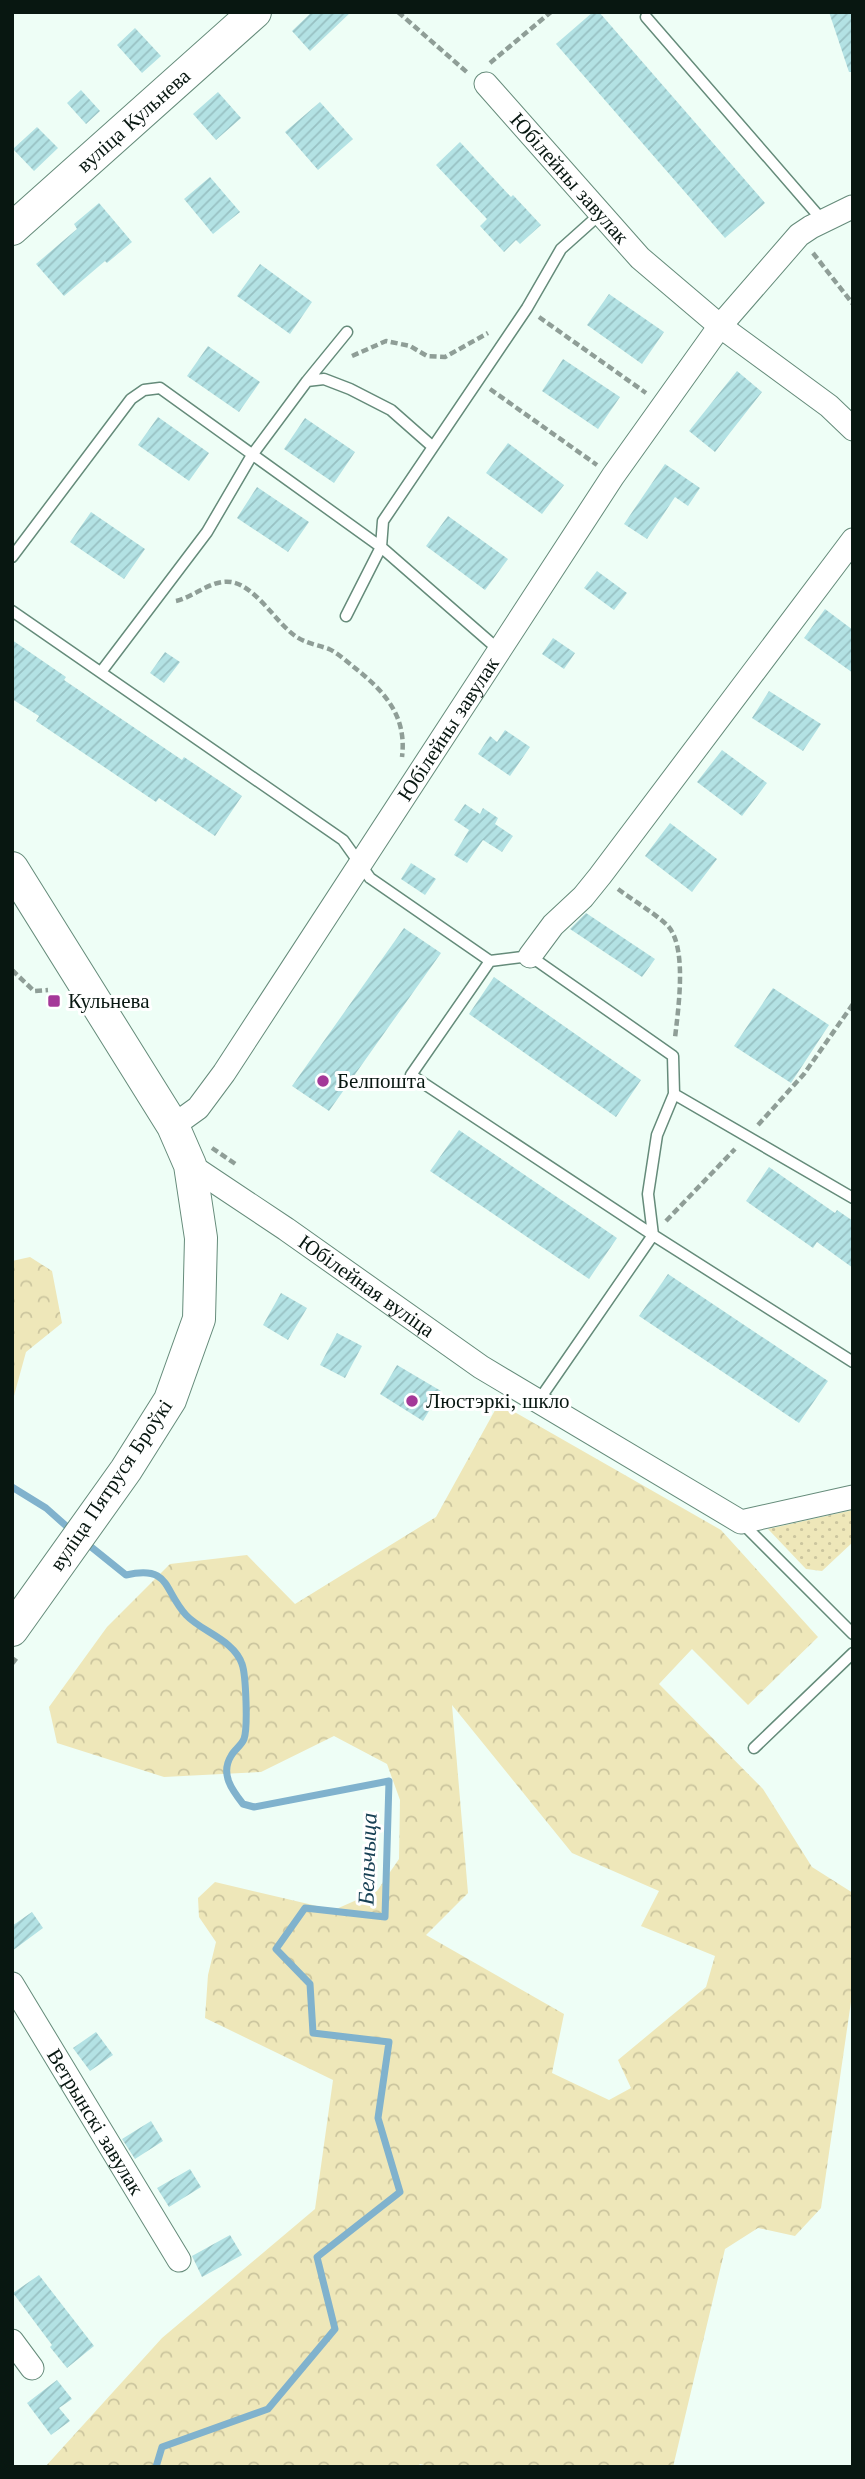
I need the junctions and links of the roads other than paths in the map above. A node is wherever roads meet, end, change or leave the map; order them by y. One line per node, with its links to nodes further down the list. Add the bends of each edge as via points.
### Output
1 (256, 12): 7 (main road, вуліца Кульнева)
2 (646, 18): 6 (lane)
3 (480, 80): 5 (street, Юбілейны завулак)
4 (852, 207): 6 (street, Юбілейны завулак)
5 (599, 215): 8 (street, Юбілейны завулак, via 640,258); 12 (lane, via 561,249)
6 (823, 221): 8 (street, Юбілейны завулак, via 799,235)
7 (12, 229)
8 (720, 326): 11 (street, Юбілейны завулак); 19 (street, Юбілейны завулак)
9 (347, 332): 10 (lane)
10 (307, 381): 12 (lane, via 324,379 391,410); 13 (lane)
11 (853, 429)
12 (433, 447): 15 (lane, via 383,521)
13 (251, 455): 15 (lane); 16 (lane, via 160,388 144,390 131,399); 20 (lane, via 208,531)
14 (853, 540): 23 (street, via 600,876)
15 (381, 547): 18 (lane); 19 (lane)
16 (12, 557)
17 (12, 611): 20 (lane)
18 (346, 616)
19 (499, 650): 21 (street, Юбілейны завулак)
20 (101, 672): 21 (lane, via 343,840)
21 (359, 864): 24 (lane, via 370,878); 26 (street, Юбілейны завулак, via 224,1073 198,1108)
22 (12, 868): 26 (main road)
23 (530, 956): 24 (lane); 25 (lane, via 673,1056)
24 (490, 961): 29 (lane, via 411,1075)
25 (674, 1094): 28 (lane); 29 (lane, via 657,1135 648,1194)
26 (173, 1126): 27 (main road)
27 (190, 1165): 31 (street, Юбілейная вуліца, via 481,1367); 34 (main road, вуліца Пятруся Броўкі, via 201,1238 199,1319 170,1400)
28 (853, 1198)
29 (653, 1235): 30 (lane); 31 (lane)
30 (853, 1362)
31 (539, 1401): 33 (street, Юбілейная вуліца)
32 (853, 1497): 33 (street)
33 (741, 1522): 35 (lane)
34 (15, 1626)
35 (853, 1634)
36 (853, 1653): 37 (lane)
37 (754, 1748)
38 (12, 1984): 39 (street, Ветрынскі завулак)
39 (178, 2260)
40 (12, 2341): 41 (street)
41 (32, 2368)

